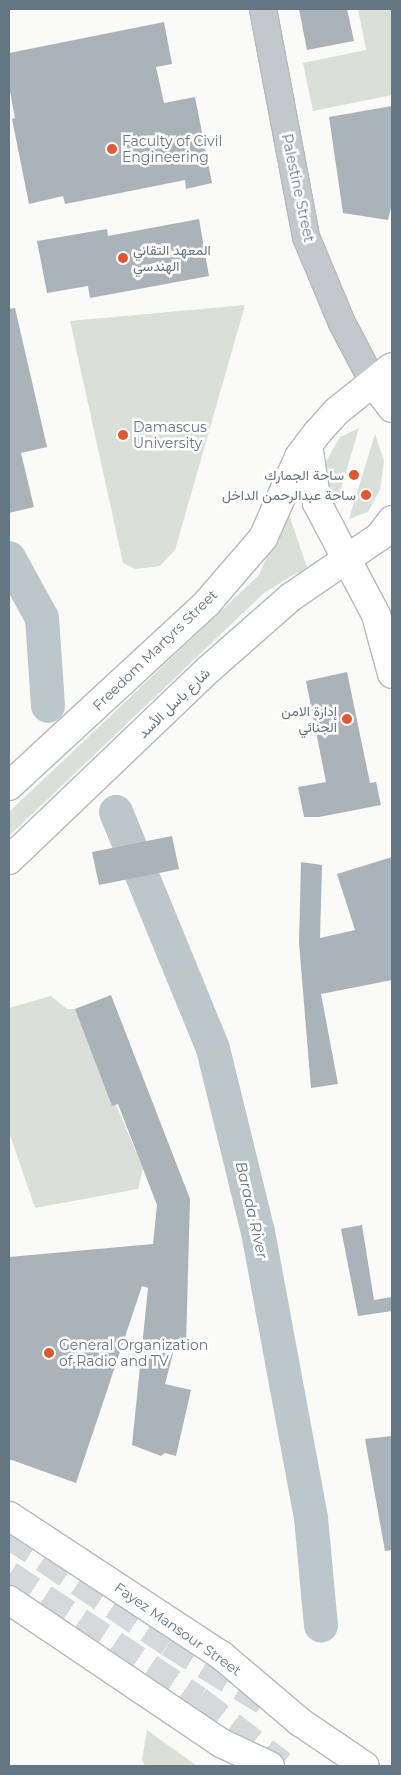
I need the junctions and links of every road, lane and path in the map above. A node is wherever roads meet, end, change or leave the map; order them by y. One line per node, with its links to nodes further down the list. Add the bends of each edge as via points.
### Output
1 (263, 9): 2 (street, Palestine Street, via 306,237 342,323)
2 (383, 375): 3 (main road); 4 (main road, Freedom Martyrs Street, via 337,411)
3 (392, 408)
4 (308, 444): 6 (main road, via 317,503); 8 (main road, Freedom Martyrs Street, via 299,457 263,538 213,596)
5 (392, 520): 6 (main road, شارع باسل الأسد, via 380,536)
6 (347, 556): 7 (main road, via 376,615); 9 (main road, شارع باسل الأسد, via 292,597 209,669)
7 (392, 674)
8 (9, 786)
9 (9, 860)
10 (9, 1516): 13 (main road, Fayez Mansour Street, via 221,1655 300,1722)
11 (9, 1600): 12 (main road, via 221,1743)
12 (270, 1766)
13 (366, 1766)

